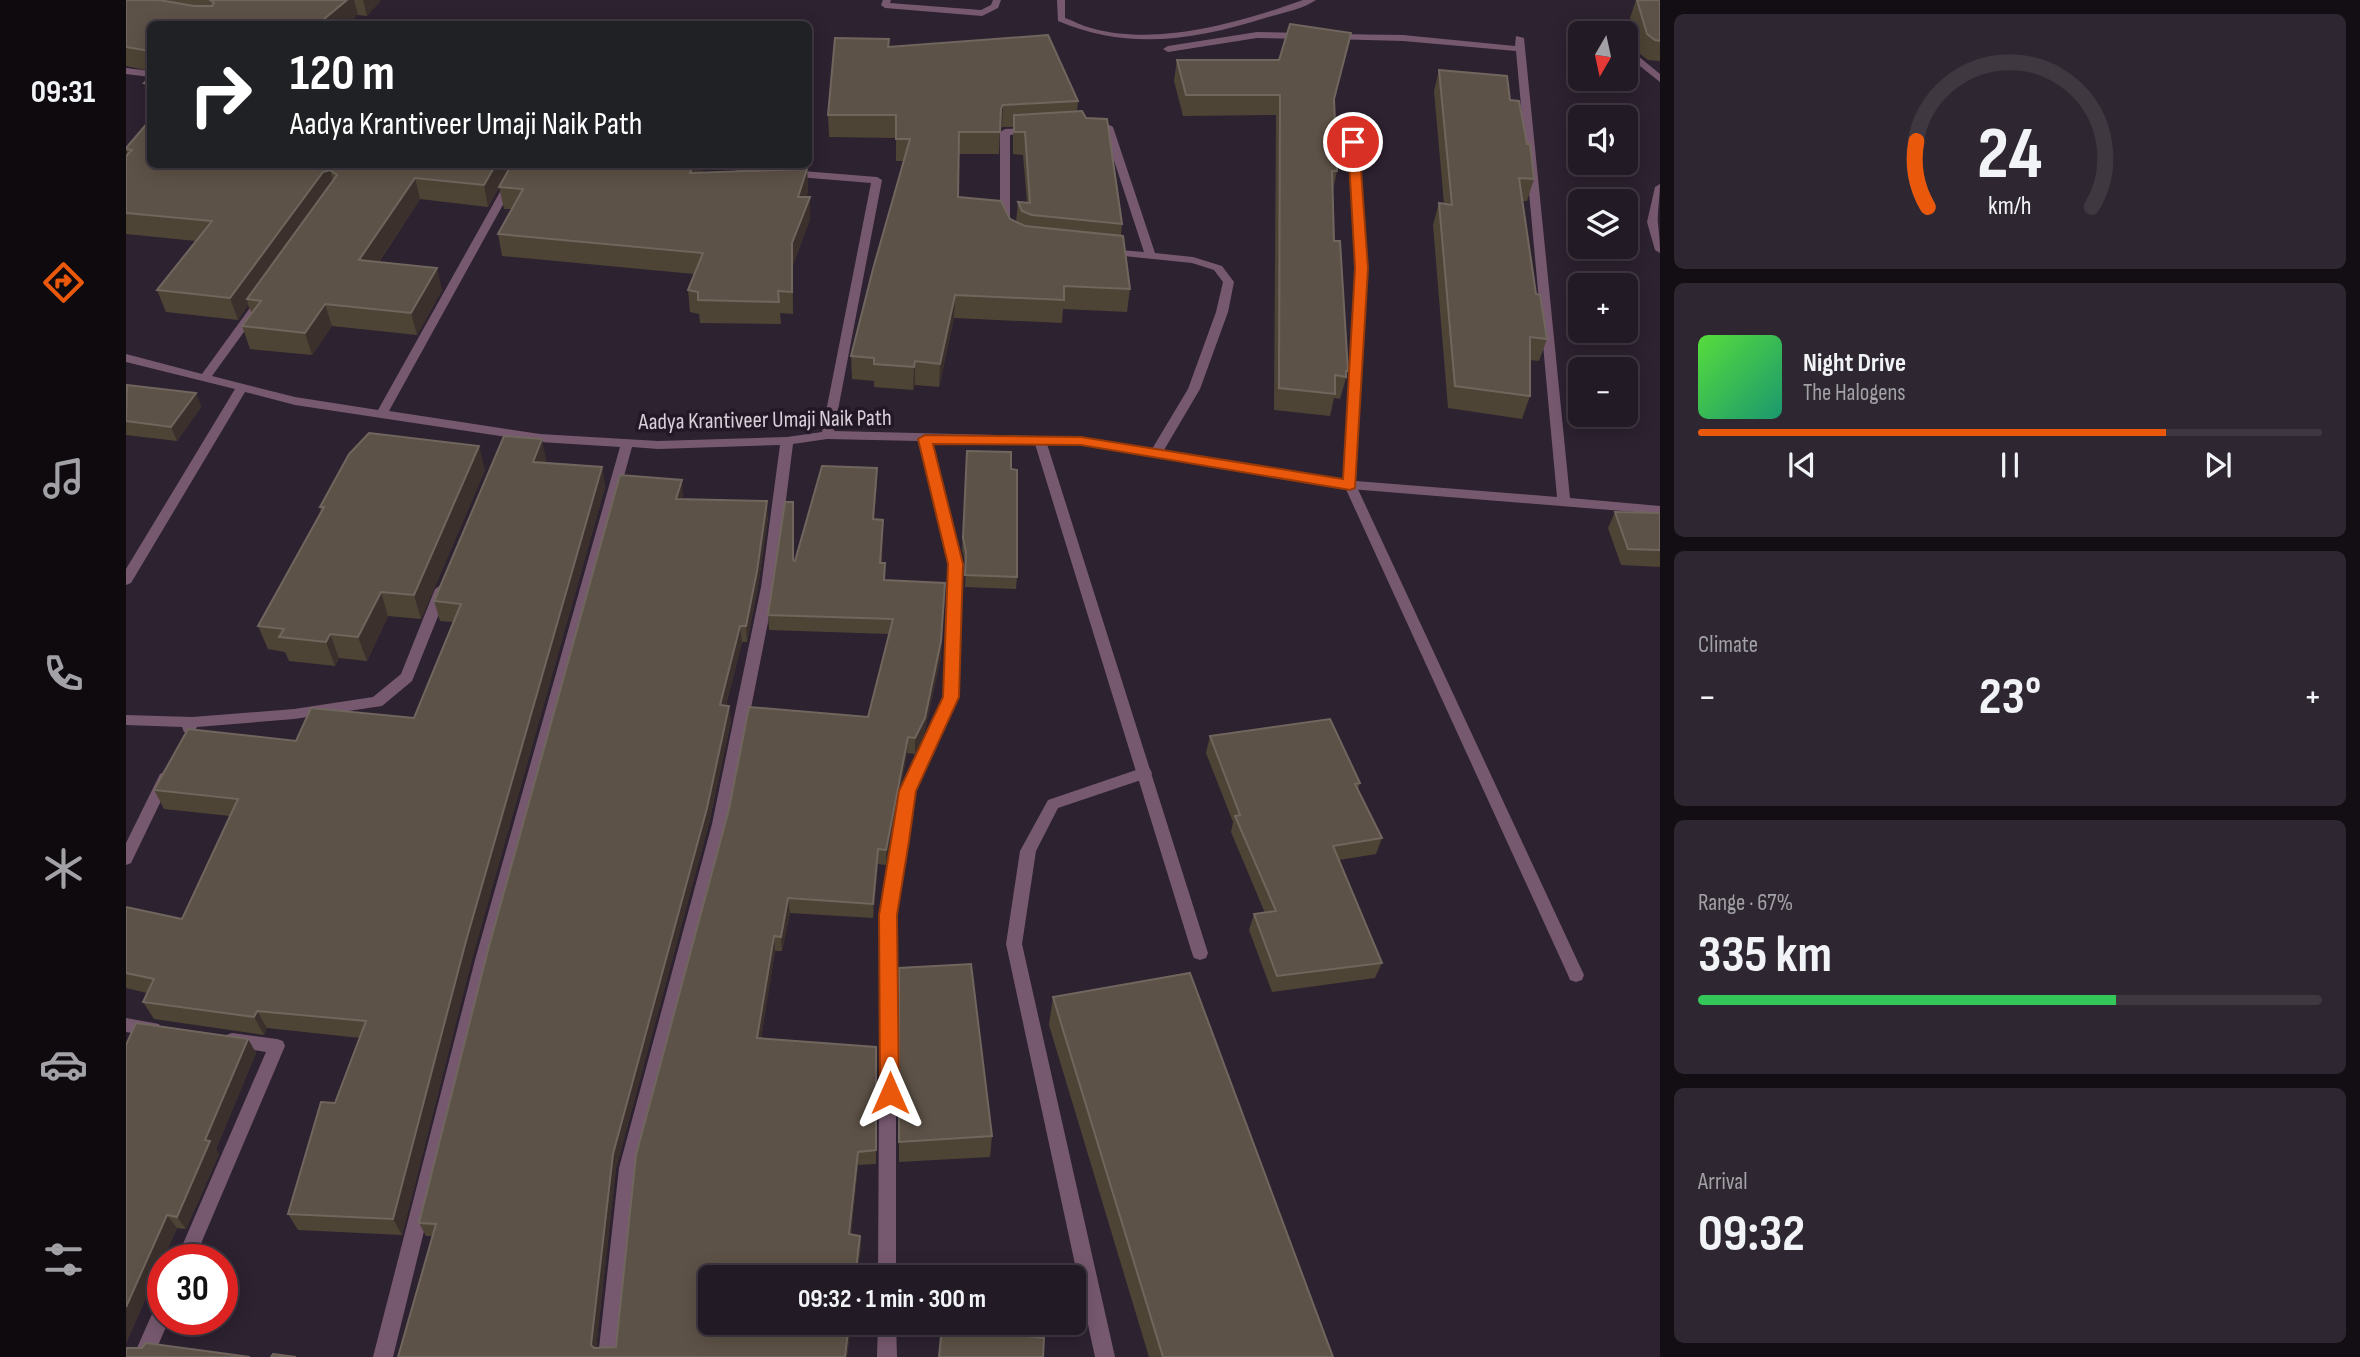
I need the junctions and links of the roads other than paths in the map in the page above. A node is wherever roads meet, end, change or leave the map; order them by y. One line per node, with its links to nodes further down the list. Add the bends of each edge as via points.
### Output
1 (887, 0): 2 (street, via 885,5 982,13)
2 (998, 0)
3 (1061, 0): 4 (street, via 1061,19 1074,27 1096,34 1138,36 1192,34)
4 (1312, 0)
5 (1168, 50): 32 (street, via 1257,35 1520,44)
6 (1638, 61): 9 (street)
7 (126, 71): 8 (street)
8 (147, 74)
9 (1660, 79)
10 (1082, 128): 19 (street, via 1108,127)
11 (1044, 130): 16 (street, via 1005,132 1005,219)
12 (1353, 142): 31 (street, via 1362,268)
13 (739, 169): 25 (street, via 877,180)
14 (512, 179): 24 (street)
15 (1660, 187): 17 (street, via 1652,222)
16 (1015, 238)
17 (1660, 250)
18 (1097, 251): 19 (street)
19 (1151, 256): 30 (street, via 1218,268 1229,282 1194,389)
20 (270, 287): 22 (street)
21 (126, 358): 22 (street, Aadya Krantiveer Umaji Naik Path)
22 (205, 378): 23 (street, Aadya Krantiveer Umaji Naik Path)
23 (242, 387): 24 (street, Aadya Krantiveer Umaji Naik Path, via 295,401); 35 (street)
24 (382, 414): 29 (street, Aadya Krantiveer Umaji Naik Path, via 507,439)
25 (827, 435): 26 (street, Aadya Krantiveer Umaji Naik Path); 27 (street, Aadya Krantiveer Umaji Naik Path)
26 (925, 439): 28 (street, Aadya Krantiveer Umaji Naik Path); 46 (street, via 956,564 951,697 908,791 888,915)
27 (788, 441): 29 (street, Aadya Krantiveer Umaji Naik Path); 51 (street, via 768,587 720,824 628,1168)
28 (1041, 441): 30 (street, Aadya Krantiveer Umaji Naik Path, via 1081,441); 38 (street)
29 (627, 443): 50 (street, via 483,960)
30 (1156, 453): 31 (street, Aadya Krantiveer Umaji Naik Path)
31 (1350, 485): 32 (street, Aadya Krantiveer Umaji Naik Path); 41 (street)
32 (1564, 503): 33 (street, Aadya Krantiveer Umaji Naik Path)
33 (1660, 510)
34 (448, 576): 37 (street, via 407,677 377,702)
35 (126, 580)
36 (126, 720): 37 (street)
37 (192, 722): 39 (street)
38 (1145, 774): 40 (street); 53 (street, via 1053,804 1028,851 1014,944)
39 (126, 859)
40 (1200, 953)
41 (1576, 975)
42 (126, 1025): 43 (street)
43 (167, 1031)
44 (208, 1036): 45 (street, via 277,1046)
45 (192, 1244)
46 (887, 1265)
47 (153, 1335): 49 (street)
48 (887, 1335): 52 (street)
49 (143, 1357)
50 (383, 1357)
51 (608, 1357)
52 (887, 1357)
53 (1105, 1357)

